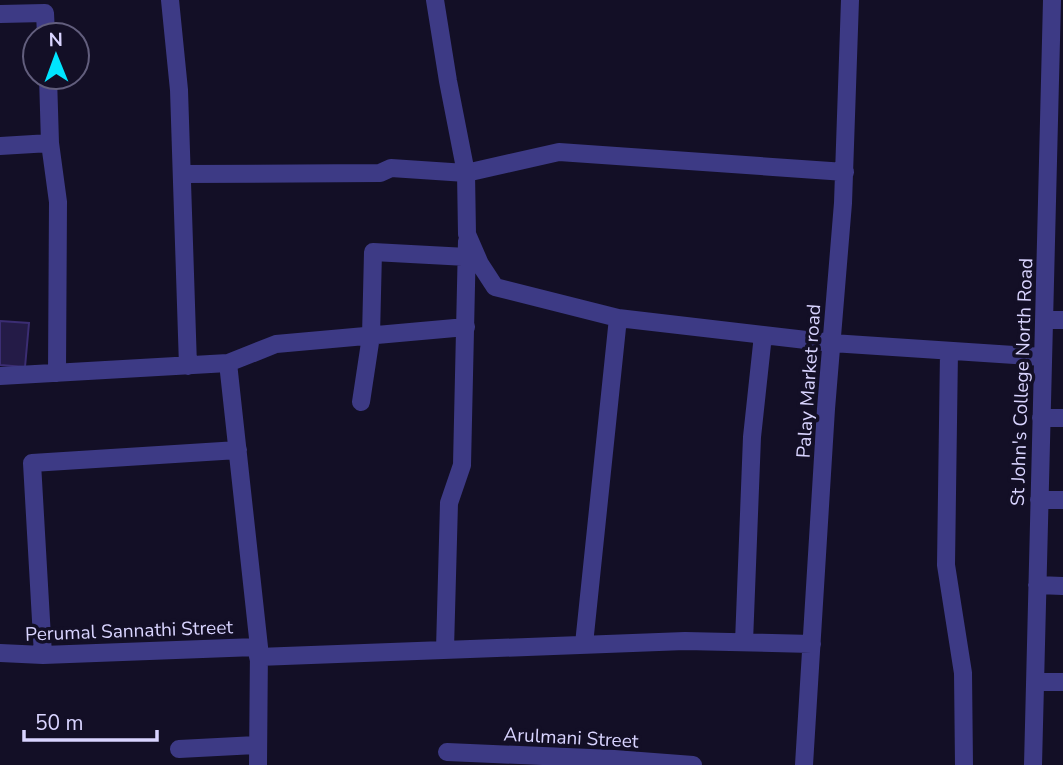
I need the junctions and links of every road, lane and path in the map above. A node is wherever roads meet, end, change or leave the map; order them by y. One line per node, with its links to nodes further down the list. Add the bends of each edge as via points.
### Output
1 (170, 0): 12 (street)
2 (435, 0): 11 (street)
3 (850, 0): 10 (street, Palay Market road)
4 (1052, 0): 16 (street, St John's College North Road)
5 (46, 6): 6 (street)
6 (0, 15)
7 (48, 91): 8 (street)
8 (50, 143): 9 (street); 26 (street, via 58,202)
9 (0, 146)
10 (845, 172): 11 (street, via 559,152); 21 (street, Palay Market road)
11 (466, 173): 12 (street, via 391,168 380,173); 13 (street)
12 (182, 174): 25 (street)
13 (467, 234): 14 (street); 15 (street, via 495,287)
14 (467, 257): 18 (street); 20 (street, via 373,252)
15 (618, 318): 19 (street); 37 (street)
16 (1044, 320): 17 (street); 23 (street, St John's College North Road)
17 (1063, 320)
18 (466, 327): 20 (street); 39 (street, via 462,465 449,503)
19 (763, 335): 21 (street); 36 (street, via 752,437)
20 (370, 336): 24 (street, via 276,344); 28 (street)
21 (832, 343): 22 (street); 38 (street, Palay Market road)
22 (949, 351): 23 (street); 51 (street, via 946,565 963,673)
23 (1043, 356): 29 (street, St John's College North Road)
24 (228, 363): 25 (street); 31 (street)
25 (188, 366): 26 (street)
26 (57, 373): 27 (street)
27 (0, 376)
28 (361, 402)
29 (1041, 418): 30 (street); 32 (street, St John's College North Road)
30 (1063, 418)
31 (237, 450): 40 (street); 42 (street, via 32,463)
32 (1039, 500): 33 (street); 34 (street, St John's College North Road)
33 (1063, 500)
34 (1037, 585): 35 (street); 43 (street, St John's College North Road)
35 (1063, 586)
36 (744, 642): 37 (street, Perumal Sannathi Street); 38 (street, Perumal Sannathi Street)
37 (584, 644): 39 (street, Perumal Sannathi Street)
38 (811, 644): 50 (street, Palay Market road)
39 (444, 649): 40 (street, Perumal Sannathi Street)
40 (259, 652): 42 (street, Perumal Sannathi Street); 45 (street)
41 (0, 653): 42 (street, Perumal Sannathi Street)
42 (43, 655)
43 (1035, 682): 44 (street); 52 (street, St John's College North Road)
44 (1063, 682)
45 (258, 744): 46 (street); 48 (street)
46 (179, 749)
47 (447, 752): 49 (street, Arulmani Street)
48 (258, 765)
49 (693, 765)
50 (804, 765)
51 (964, 765)
52 (1033, 765)

